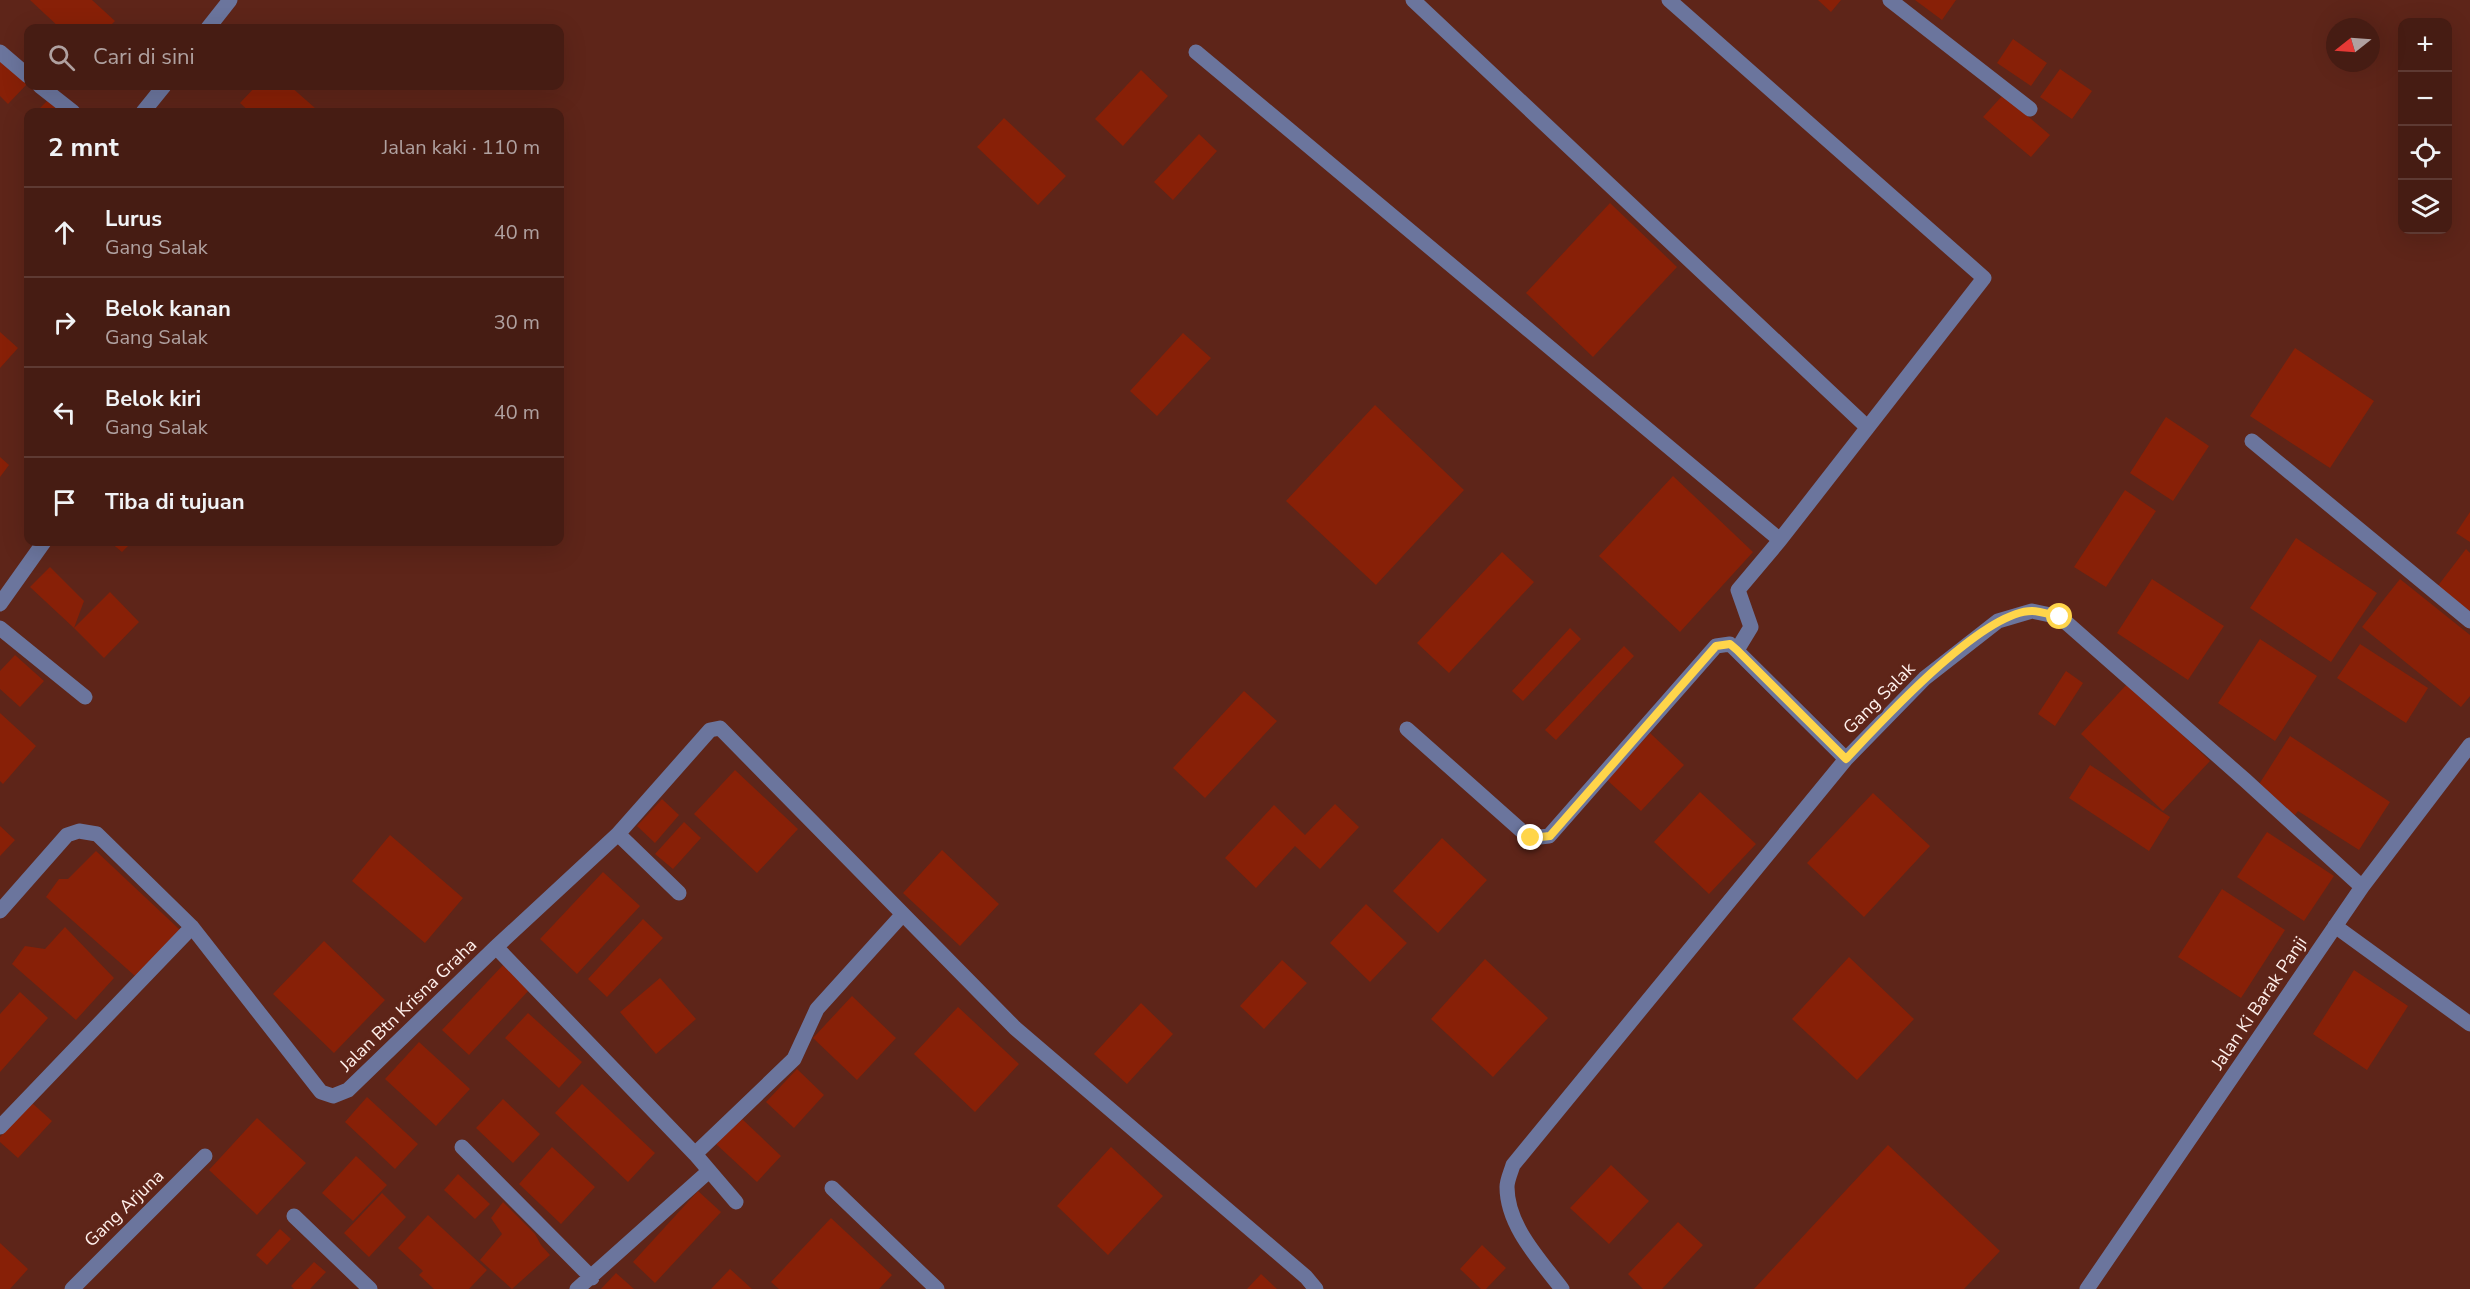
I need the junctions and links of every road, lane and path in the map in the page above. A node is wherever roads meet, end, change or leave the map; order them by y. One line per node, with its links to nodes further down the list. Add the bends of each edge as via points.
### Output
1 (1413, 0): 14 (street)
2 (1669, 0): 14 (street, via 1984,278)
3 (1890, 0): 13 (street)
4 (226, 1): 5 (street)
5 (211, 24)
6 (0, 52): 8 (street)
7 (1196, 52): 16 (street)
8 (24, 73)
9 (45, 90): 11 (street)
10 (161, 90): 12 (street)
11 (68, 108)
12 (146, 108)
13 (2030, 109)
14 (1867, 427): 16 (street)
15 (2252, 441): 19 (street)
16 (1780, 540): 21 (street, via 1738,590 1751,627)
17 (41, 546): 18 (street)
18 (0, 604)
19 (2470, 621)
20 (0, 628): 22 (street)
21 (1737, 650): 23 (street, via 1730,644 1716,646 1550,836 1531,838 1524,833); 25 (street, Gang Salak)
22 (85, 697)
23 (1407, 729)
24 (2470, 745): 27 (street, Jalan Ki Barak Panji)
25 (1846, 759): 27 (street, Gang Salak, via 1925,678 1998,621 2032,611 2060,617); 49 (street, via 1512,1165 1507,1186 1510,1210 1529,1246)
26 (618, 834): 28 (street); 30 (street, Jalan Btn Krisna Graha, via 710,730 720,728); 33 (street, Jalan Btn Krisna Graha)
27 (2362, 887): 31 (street, Jalan Ki Barak Panji)
28 (679, 893)
29 (0, 912): 32 (street, Jalan Btn Krisna Graha, via 60,842 79,831 97,834)
30 (903, 914): 37 (street, via 817,1009 794,1059); 48 (street, via 1015,1028)
31 (2335, 926): 34 (street); 50 (street, Jalan Ki Barak Panji)
32 (192, 927): 33 (street, Jalan Btn Krisna Graha, via 321,1092 333,1096 348,1090); 35 (street)
33 (496, 947): 37 (street)
34 (2470, 1024)
35 (0, 1127)
36 (462, 1147): 43 (street)
37 (695, 1154): 39 (street)
38 (205, 1156): 44 (street, Gang Arjuna)
39 (709, 1171): 41 (street); 43 (street)
40 (832, 1188): 47 (street)
41 (736, 1202)
42 (294, 1216): 45 (street)
43 (592, 1278): 46 (street)
44 (72, 1289)
45 (370, 1289)
46 (578, 1289)
47 (937, 1289)
48 (1316, 1289)
49 (1562, 1289)
50 (2087, 1289)

